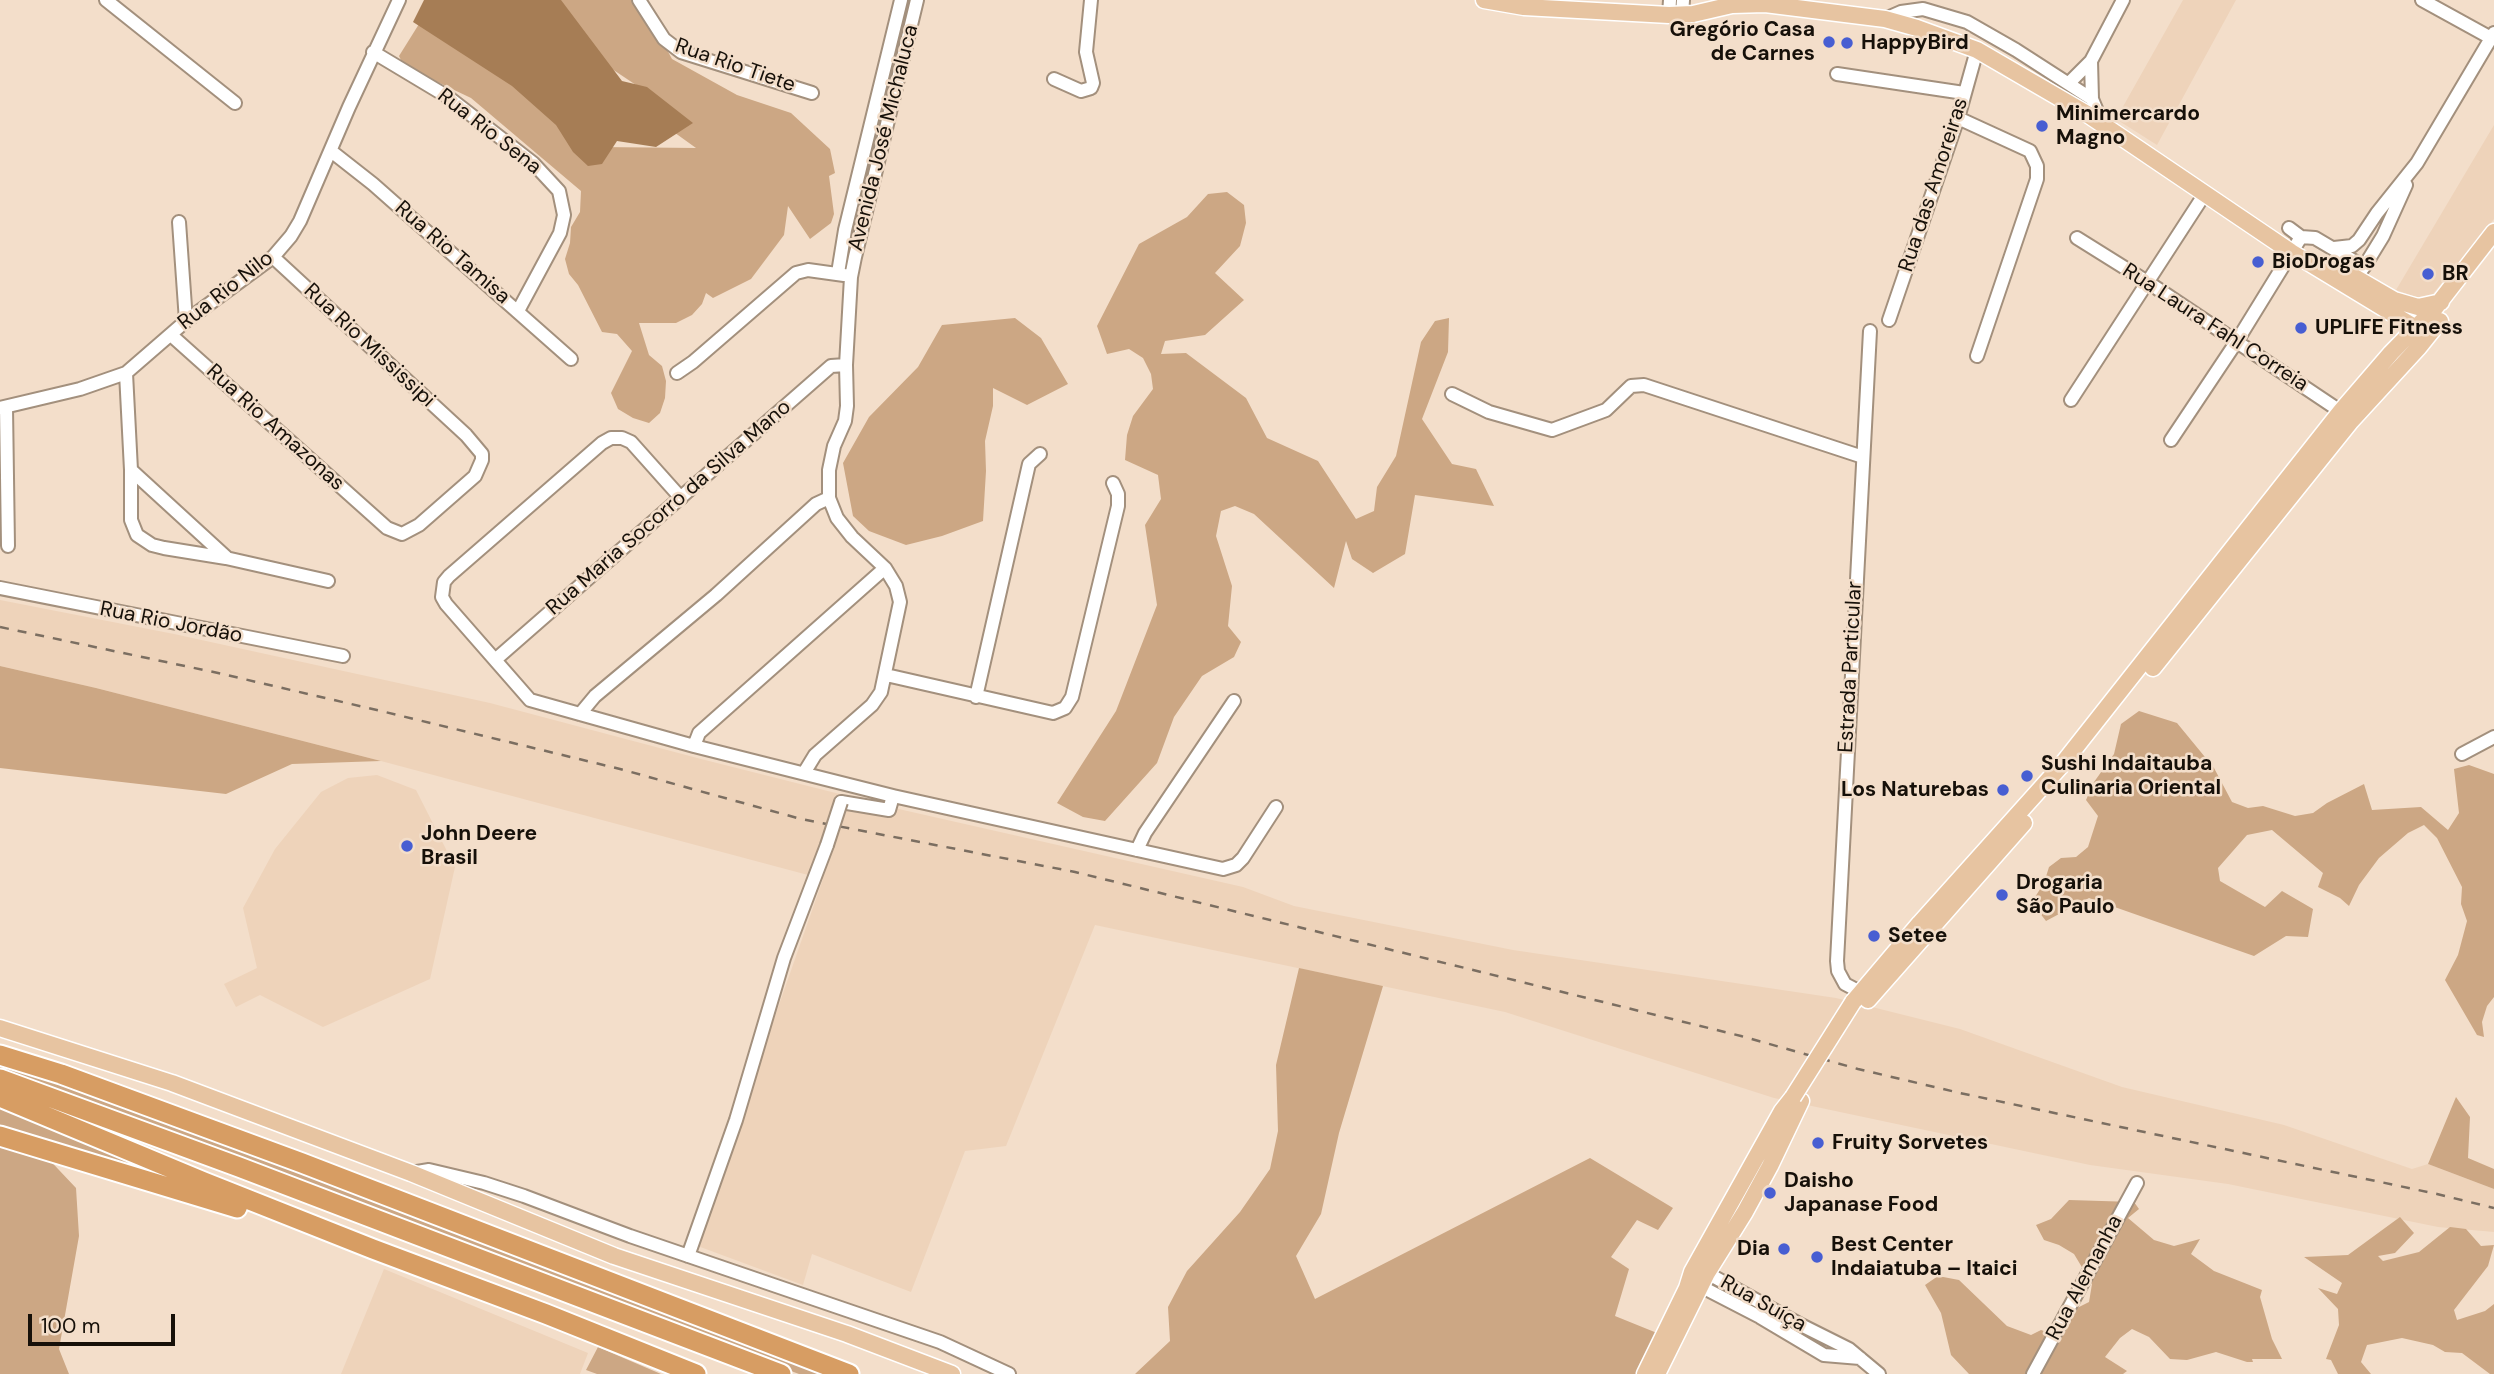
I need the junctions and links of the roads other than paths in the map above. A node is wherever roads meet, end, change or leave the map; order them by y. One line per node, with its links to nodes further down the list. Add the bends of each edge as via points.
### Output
1 (106, 0): 26 (street)
2 (399, 0): 18 (street, Rua Rio Nilo)
3 (639, 0): 23 (street, Rua Rio Tiete, via 664,39 681,52)
4 (901, 0): 40 (street, Avenida José Michaluca)
5 (917, 0): 41 (street, Avenida José Michaluca)
6 (1091, 0): 21 (street, via 1086,52 1091,88 1082,91)
7 (1484, 0): 12 (main road, via 1524,7)
8 (2422, 0): 16 (street)
9 (2119, 1): 19 (street)
10 (1768, 2): 11 (main road); 14 (main road)
11 (1734, 3): 12 (main road)
12 (1682, 7)
13 (1923, 9): 14 (street); 15 (street); 22 (street, via 1967,22)
14 (1885, 19): 15 (main road)
15 (1917, 28): 17 (main road)
16 (2493, 35): 30 (street)
17 (1977, 50): 24 (street, Rua das Amoreiras); 28 (main road)
18 (373, 52): 29 (street, Rua Rio Nilo); 46 (street, Rua Rio Sena, via 448,97 533,163 559,191 564,215 560,233)
19 (2091, 61): 22 (street); 25 (street)
20 (1837, 74): 24 (street)
21 (1054, 79)
22 (2069, 83): 25 (street)
23 (812, 93)
24 (1964, 93): 27 (street, Rua das Amoreiras)
25 (2092, 99): 28 (street)
26 (235, 103)
27 (1958, 118): 47 (street, Rua das Amoreiras); 56 (street, via 2030,151 2037,166 2037,179)
28 (2103, 125): 31 (main road)
29 (331, 151): 38 (street, Rua Rio Nilo, via 300,221); 46 (street, Rua Rio Tamisa)
30 (2417, 163): 36 (street, via 2359,240 2352,246); 39 (street)
31 (2204, 195): 35 (main road, via 2272,239); 43 (street)
32 (179, 222): 48 (street)
33 (2494, 232): 44 (main road)
34 (2077, 239): 43 (street, Rua Laura Fahl Correia)
35 (2294, 240): 36 (street, via 2315,238); 39 (main road); 42 (main road); 53 (street)
36 (2334, 248): 39 (street)
37 (2494, 250): 49 (main road)
38 (273, 257): 48 (street, Rua Rio Nilo); 72 (street, Rua Rio Mississipi, via 482,454 475,476 412,530 395,533)
39 (2360, 272): 42 (main road, via 2352,282); 45 (main road)
40 (838, 273): 41 (street); 60 (street, via 796,273)
41 (851, 276): 58 (street, Avenida José Michaluca)
42 (2337, 278): 45 (main road)
43 (2149, 282): 53 (street, Rua Laura Fahl Correia); 62 (street)
44 (2441, 302): 45 (main road); 50 (main road)
45 (2390, 306): 50 (main road); 55 (main road, via 2396,330)
46 (519, 311): 57 (street, Rua Rio Tamisa)
47 (1889, 320)
48 (186, 321): 52 (street, Rua Rio Nilo)
49 (2440, 321): 50 (main road); 54 (main road)
50 (2416, 328): 54 (main road); 55 (main road)
51 (1870, 331): 67 (street, Estrada Particular)
52 (171, 335): 59 (street, Rua Rio Nilo); 72 (street, Rua Rio Amazonas)
53 (2237, 341): 64 (street, Rua Laura Fahl Correia); 65 (street)
54 (2419, 347): 64 (main road)
55 (2391, 353): 64 (main road)
56 (1978, 356)
57 (571, 359)
58 (846, 365): 70 (street, Rua Maria Socorro da Silva Mano, via 831,366); 71 (street, Avenida José Michaluca, via 847,406 828,470)
59 (126, 373): 63 (street, Rua Rio Nilo); 68 (street)
60 (677, 373)
61 (1452, 394): 67 (street, via 1489,412 1552,430 1606,410 1631,386 1644,385)
62 (2071, 400)
63 (3, 408): 73 (street)
64 (2347, 415): 91 (main road, via 2068,771)
65 (2171, 440)
66 (1040, 454): 81 (street, via 1029,464)
67 (1863, 457): 91 (street, Estrada Particular, via 1837,961 1841,979)
68 (131, 470): 74 (street); 74 (street, via 131,520 137,535 152,545)
69 (1113, 483): 81 (street, via 1118,506 1072,696 1065,708 1053,713)
70 (681, 498): 79 (street, Rua Maria Socorro da Silva Mano); 79 (street, via 631,442 616,438 602,443 449,576 442,590 446,604)
71 (829, 498): 75 (street, via 852,537); 83 (street, via 816,504)
72 (379, 521)
73 (8, 546)
74 (226, 558): 76 (street)
75 (885, 568): 80 (street, via 900,596); 85 (street, via 699,733)
76 (328, 581)
77 (0, 588): 78 (street, Rua Rio Jordão)
78 (343, 656)
79 (495, 660): 83 (street, via 530,699)
80 (886, 676): 81 (street); 87 (street, via 876,699 815,755)
81 (976, 696)
82 (1234, 701): 90 (street, via 1144,833)
83 (580, 714): 85 (street)
84 (2494, 737): 86 (street)
85 (694, 746): 87 (street)
86 (2462, 754)
87 (804, 773): 88 (street)
88 (893, 796): 90 (street); 102 (street, bridge, via 889,810 841,802 784,958 736,1119)
89 (1276, 807): 90 (street, via 1242,858 1223,869)
90 (1138, 849)
91 (1861, 1000): 96 (main road)
92 (0, 1028): 98 (main road, via 172,1083)
93 (0, 1055): 111 (highway, via 303,1163)
94 (0, 1079): 110 (highway)
95 (0, 1097): 101 (highway)
96 (1797, 1099): 100 (main road, via 1783,1111); 103 (main road, via 1784,1139 1752,1200)
97 (0, 1136): 101 (highway)
98 (411, 1173): 102 (street, via 429,1170 484,1183); 112 (main road, via 614,1256)
99 (2137, 1183): 117 (street, Rua Alemanha)
100 (1707, 1244): 103 (main road); 103 (main road, via 1692,1272)
101 (373, 1249): 109 (highway)
102 (688, 1256): 113 (street, via 940,1342)
103 (1698, 1282): 104 (street, Rua Suíça); 105 (street, Rua Suíça); 114 (main road); 115 (main road)
104 (1744, 1293): 105 (street); 106 (street, Rua Suíça)
105 (1738, 1305): 107 (street, Rua Suíça)
106 (1820, 1334): 107 (street, Rua Suíça, via 1824,1346); 108 (street, Rua Suíça)
107 (1812, 1347): 108 (street, Rua Suíça, via 1824,1355)
108 (1860, 1358): 116 (street, Rua Suíça)
109 (696, 1374)
110 (781, 1374)
111 (849, 1374)
112 (951, 1374)
113 (1009, 1374)
114 (1645, 1374)
115 (1657, 1374)
116 (1879, 1374)
117 (2033, 1374)

